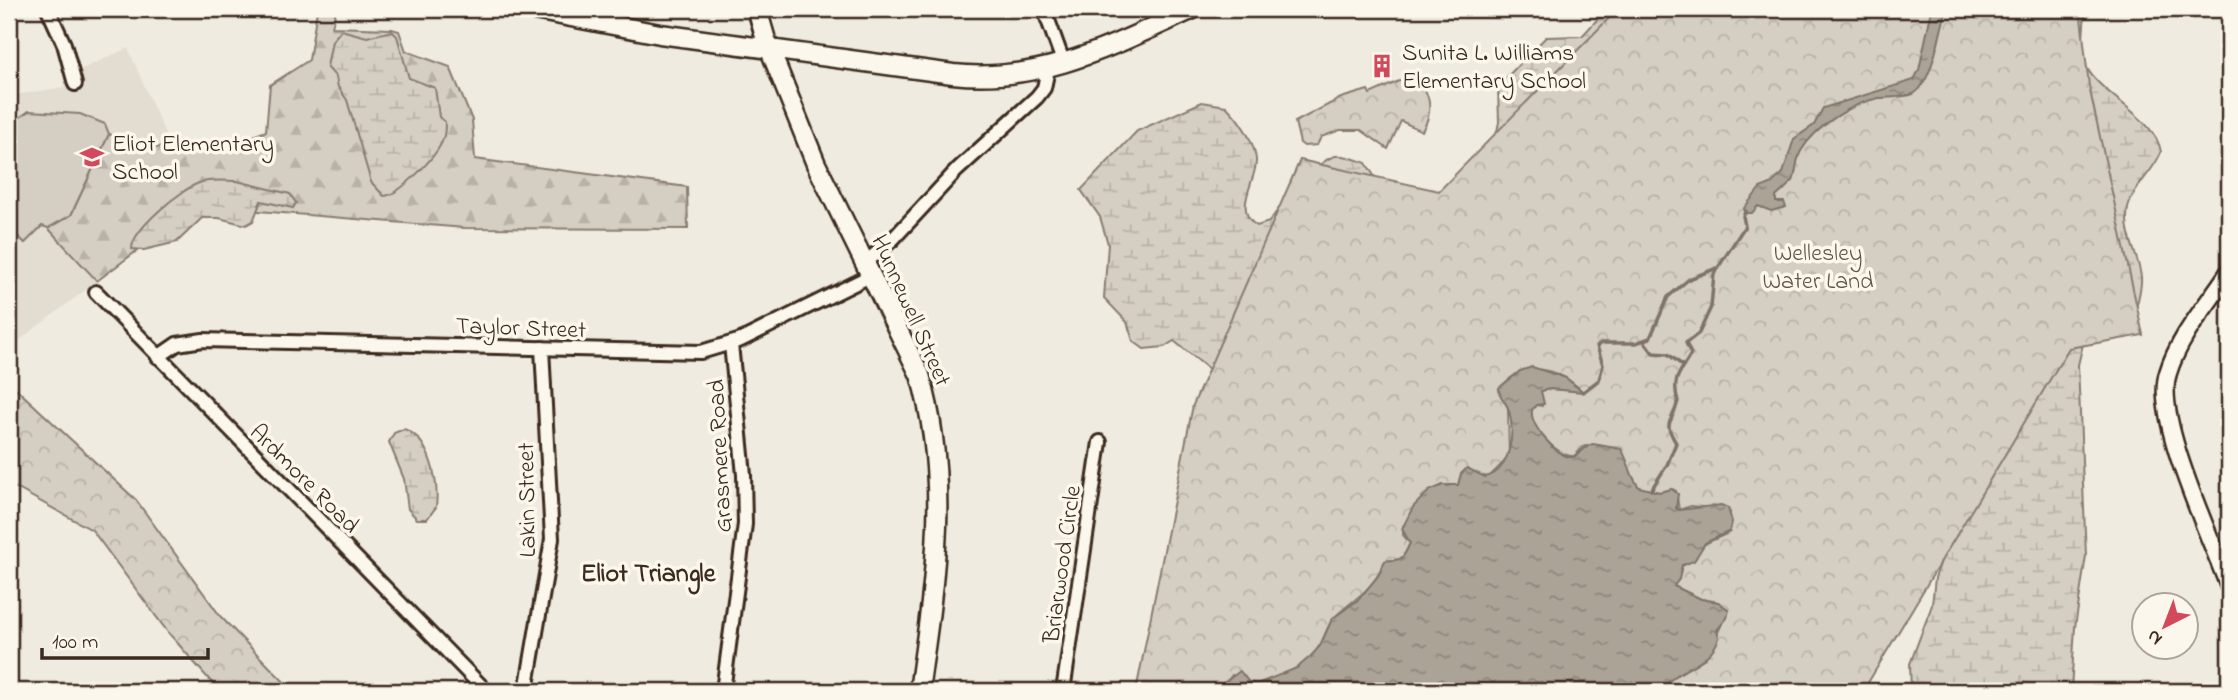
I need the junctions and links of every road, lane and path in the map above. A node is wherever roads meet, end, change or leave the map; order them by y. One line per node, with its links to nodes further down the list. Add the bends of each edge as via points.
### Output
1 (48, 9): 8 (street)
2 (529, 9): 6 (main road)
3 (757, 9): 6 (main road, Hunnewell Street)
4 (1044, 9): 7 (street)
5 (1193, 9): 7 (main road)
6 (770, 49): 7 (main road, via 963,75 1010,75); 9 (main road, Hunnewell Street, via 816,164)
7 (1056, 67): 9 (street, Taylor Street, via 1034,100 957,170)
8 (75, 84)
9 (868, 269): 12 (street, Taylor Street); 20 (main road, Hunnewell Street, via 920,375 934,446 939,499 937,556)
10 (2229, 272): 16 (street, via 2173,360 2165,392 2170,424)
11 (96, 292): 14 (street, Ardmore Road)
12 (731, 344): 13 (street, Taylor Street, via 691,352); 19 (street, Grasmere Road, via 745,524)
13 (542, 348): 14 (street, Taylor Street, via 203,340 177,344); 18 (street, Lakin Street, via 552,539)
14 (158, 357): 17 (street, Ardmore Road)
15 (1100, 442): 21 (street, Briarwood Circle)
16 (2229, 587)
17 (486, 691)
18 (526, 691)
19 (723, 691)
20 (919, 691)
21 (1063, 691)

